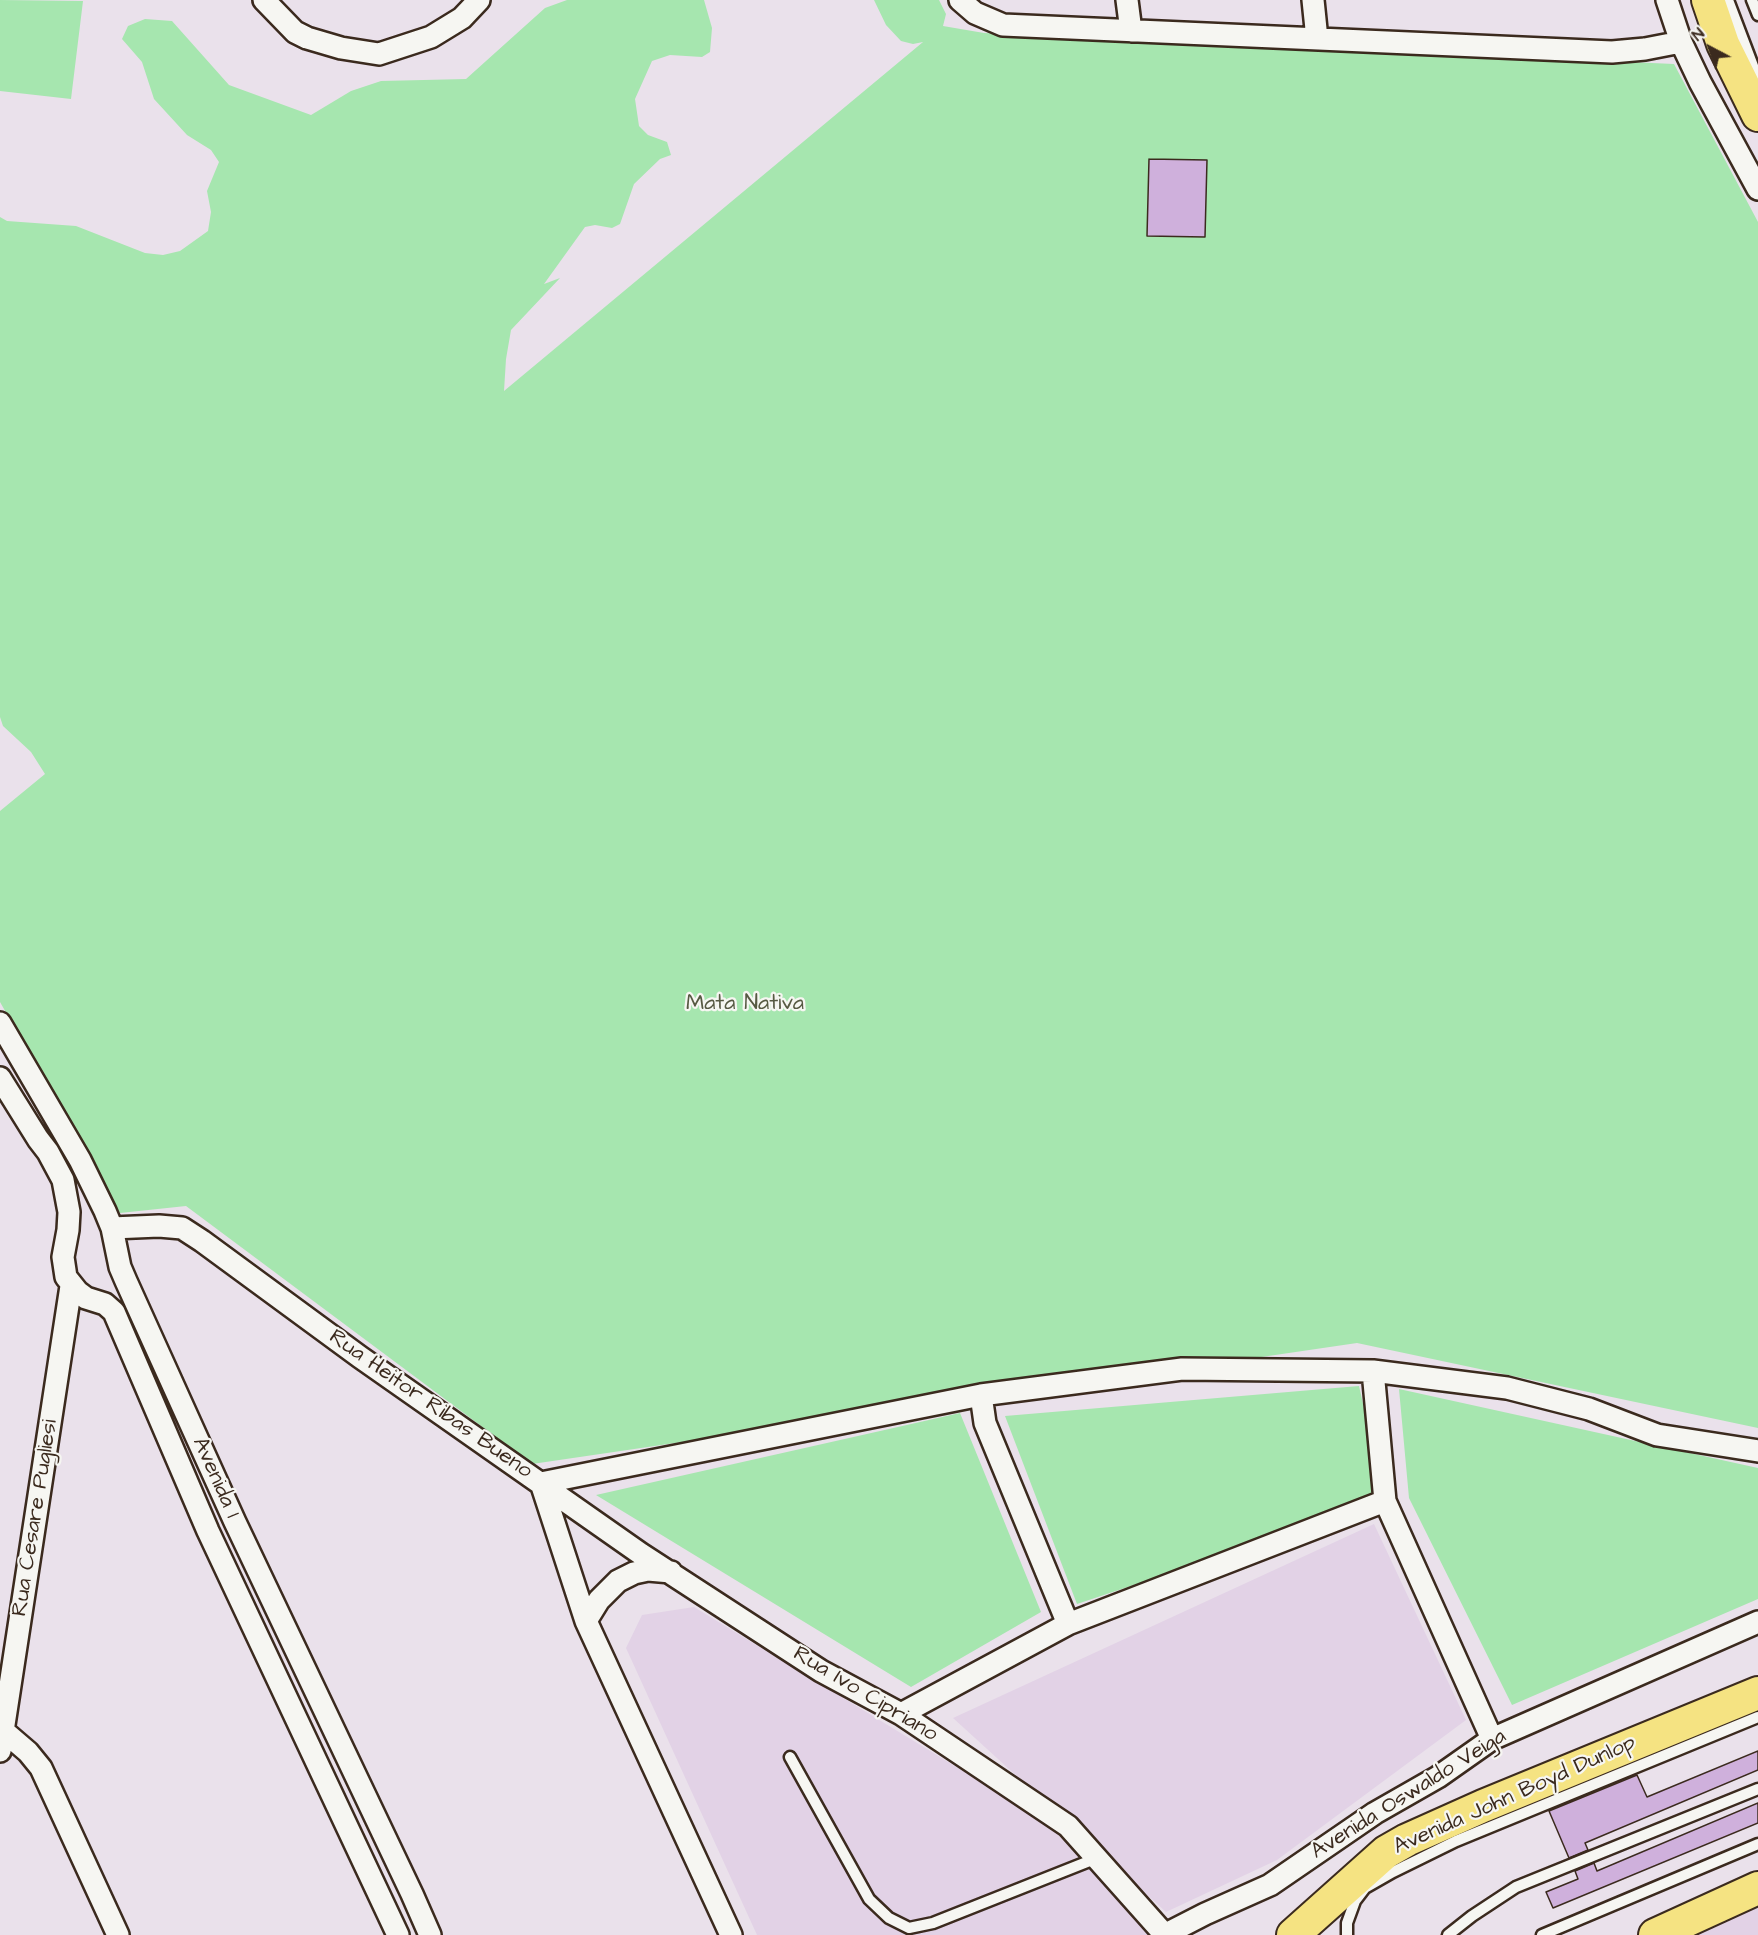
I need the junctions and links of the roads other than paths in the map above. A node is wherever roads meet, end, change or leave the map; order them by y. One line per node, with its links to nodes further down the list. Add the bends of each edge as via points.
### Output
1 (264, 0): 2 (street, via 307,38 379,54 431,37 462,18)
2 (479, 0)
3 (1127, 0): 11 (street)
4 (1313, 0): 12 (street)
5 (1667, 0): 13 (street)
6 (1708, 0): 15 (main road, via 1723,44)
7 (1728, 0): 14 (lane)
8 (1752, 0): 10 (lane)
9 (961, 2): 11 (street, via 982,17 1004,25)
10 (1758, 15)
11 (1131, 31): 12 (street)
12 (1317, 39): 13 (street, via 1612,52)
13 (1681, 42): 16 (street)
14 (1758, 79)
15 (1758, 115)
16 (1758, 189)
17 (0, 1023): 19 (street, Avenida 1, via 80,1161)
18 (0, 1078): 21 (street, via 63,1180 69,1212 63,1267)
19 (112, 1228): 20 (street, Avenida 1); 25 (street, Rua Heitor Ribas Bueno, via 182,1228)
20 (120, 1267): 21 (street, via 104,1291); 43 (street, Avenida 1, via 235,1522)
21 (78, 1292): 34 (street, Rua Cesare Pugliesi); 42 (street, Avenida 1, via 114,1312 208,1531)
22 (1373, 1371): 23 (street, via 1182,1369); 24 (street, via 1507,1389 1589,1409 1657,1436); 26 (street)
23 (981, 1395): 25 (street); 30 (street, via 984,1423)
24 (1758, 1451)
25 (541, 1483): 27 (street, Rua Ivo Cipriano); 28 (street, Rua Heitor Ribas Bueno)
26 (1385, 1500): 30 (street); 35 (street)
27 (671, 1572): 28 (street, via 648,1570 618,1581); 32 (street, Rua Ivo Cipriano, via 821,1671)
28 (586, 1621): 44 (street, Rua Heitor Ribas Bueno)
29 (1758, 1622): 35 (street, Avenida Oswaldo Veiga)
30 (1068, 1624): 32 (street)
31 (1758, 1693): 46 (main road, Avenida John Boyd Dunlop, via 1407,1840 1386,1852)
32 (901, 1714): 39 (street, Rua Ivo Cipriano, via 1068,1826)
33 (1758, 1717): 47 (lane, via 1456,1840 1394,1872 1365,1888 1355,1901)
34 (1, 1736): 41 (street, via 28,1752 41,1768)
35 (1492, 1739): 45 (street, Avenida Oswaldo Veiga, via 1270,1885)
36 (790, 1757): 39 (lane, via 868,1899 889,1918 909,1928 933,1923)
37 (1758, 1788): 48 (lane, via 1516,1887)
38 (1758, 1844): 49 (lane)
39 (1097, 1858): 45 (street, Rua Ivo Cipriano)
40 (1758, 1888): 50 (main road)
41 (118, 1935)
42 (398, 1935)
43 (430, 1935)
44 (731, 1935)
45 (1165, 1935)
46 (1293, 1935)
47 (1347, 1935)
48 (1449, 1935)
49 (1542, 1935)
50 (1655, 1935)

